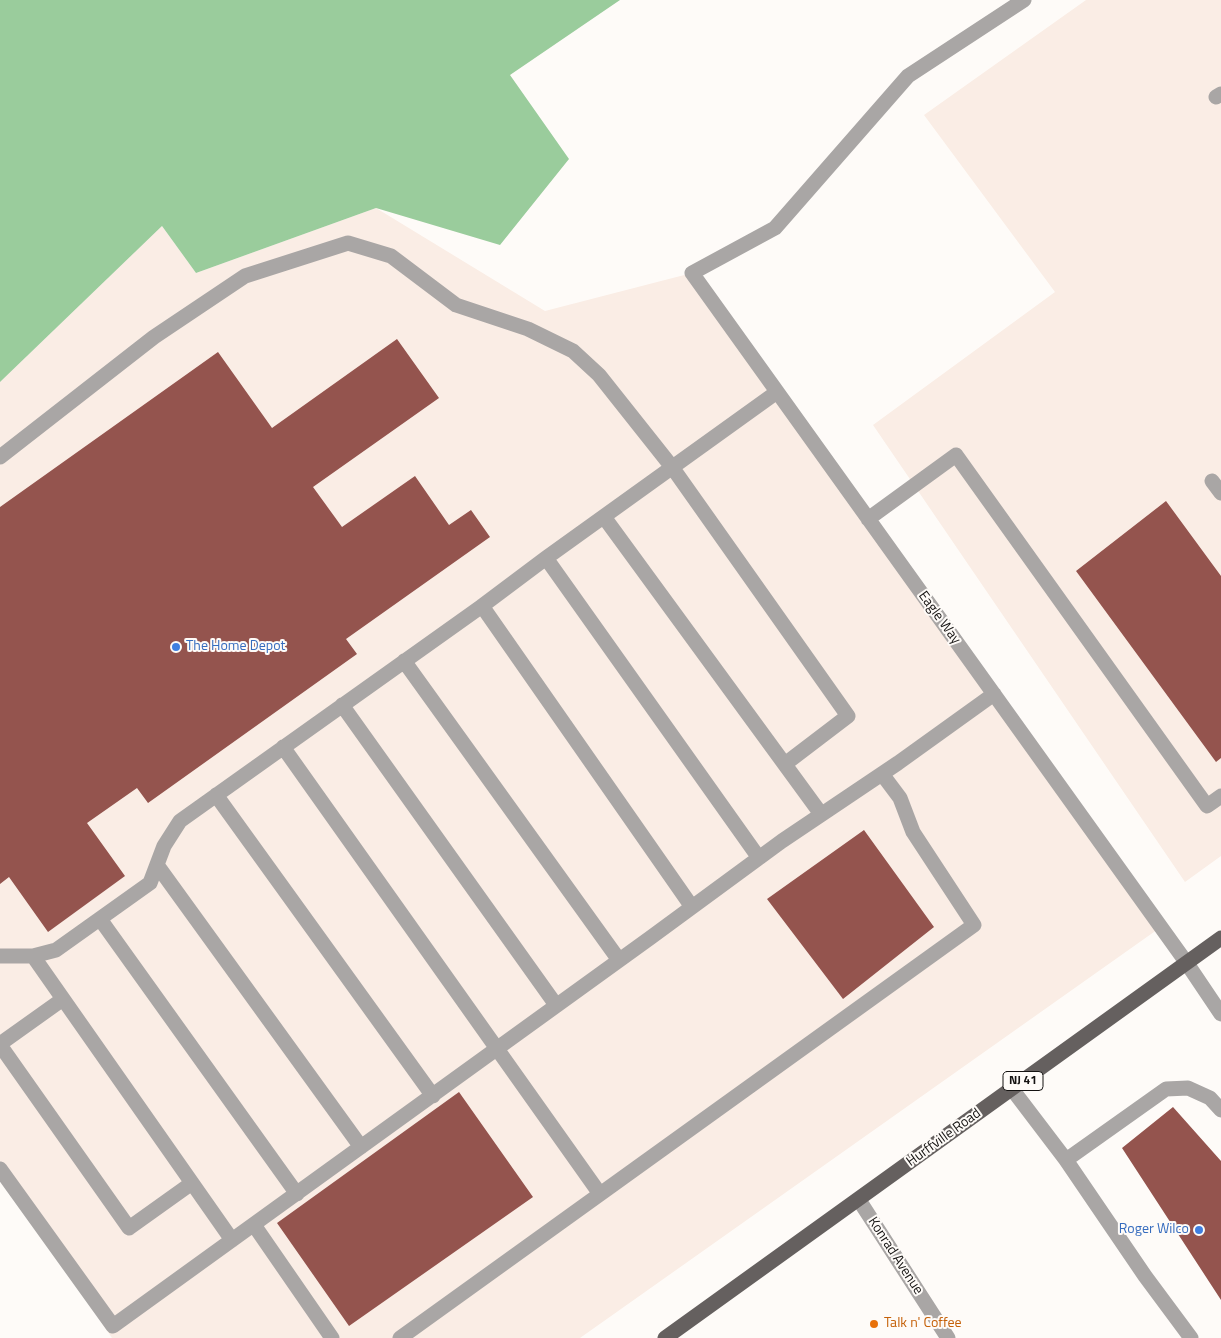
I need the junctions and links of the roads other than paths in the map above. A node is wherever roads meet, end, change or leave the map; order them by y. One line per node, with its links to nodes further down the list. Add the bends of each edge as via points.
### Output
1 (1024, 0): 2 (street, Eagle Way, via 908,76 775,228 692,273)
2 (777, 392): 4 (street); 6 (street, Eagle Way)
3 (0, 457): 4 (street, via 154,337 245,276 348,243 391,256 456,305 528,329 572,352 599,375)
4 (672, 467): 5 (street); 13 (street, via 848,716)
5 (604, 517): 7 (street); 13 (street)
6 (868, 518): 10 (street, Eagle Way); 16 (street, via 956,456 1207,806)
7 (546, 558): 8 (street); 18 (street)
8 (482, 606): 9 (street); 20 (street)
9 (404, 661): 11 (street); 25 (street)
10 (994, 694): 14 (street); 26 (street, Eagle Way)
11 (342, 705): 12 (street); 28 (street)
12 (282, 747): 15 (street); 31 (street)
13 (785, 764): 17 (street)
14 (882, 774): 17 (street); 40 (street, via 900,798 913,832 974,925)
15 (216, 794): 19 (street, via 180,821 164,846); 33 (street)
16 (1221, 796)
17 (822, 814): 18 (street)
18 (759, 858): 20 (street)
19 (157, 865): 21 (street, via 150,883); 35 (street)
20 (692, 907): 25 (street)
21 (100, 919): 24 (street, via 56,950); 39 (street)
22 (1221, 938): 26 (main road, Hurffville Road / NJ 41)
23 (0, 956): 24 (street)
24 (33, 956): 27 (street)
25 (619, 960): 28 (street)
26 (1186, 962): 29 (street, Eagle Way); 32 (main road, Hurffville Road / NJ 41)
27 (63, 999): 30 (street); 38 (street)
28 (556, 1005): 31 (street)
29 (1221, 1014)
30 (0, 1045): 38 (street, via 129,1228)
31 (496, 1048): 33 (street); 40 (street)
32 (1012, 1089): 36 (street); 41 (main road, Hurffville Road / NJ 41)
33 (432, 1096): 35 (street)
34 (1221, 1110): 36 (street, via 1210,1098 1188,1088 1166,1089)
35 (361, 1148): 39 (street)
36 (1066, 1160): 49 (street)
37 (0, 1169): 44 (street)
38 (192, 1183): 43 (street)
39 (297, 1194): 42 (street)
40 (600, 1194): 46 (street)
41 (859, 1200): 47 (main road, Hurffville Road / NJ 41); 48 (street, Konrad Avenue)
42 (254, 1225): 43 (street); 45 (street)
43 (232, 1240): 44 (street)
44 (117, 1332)
45 (332, 1338)
46 (400, 1338)
47 (666, 1338)
48 (948, 1338)
49 (1191, 1338)

